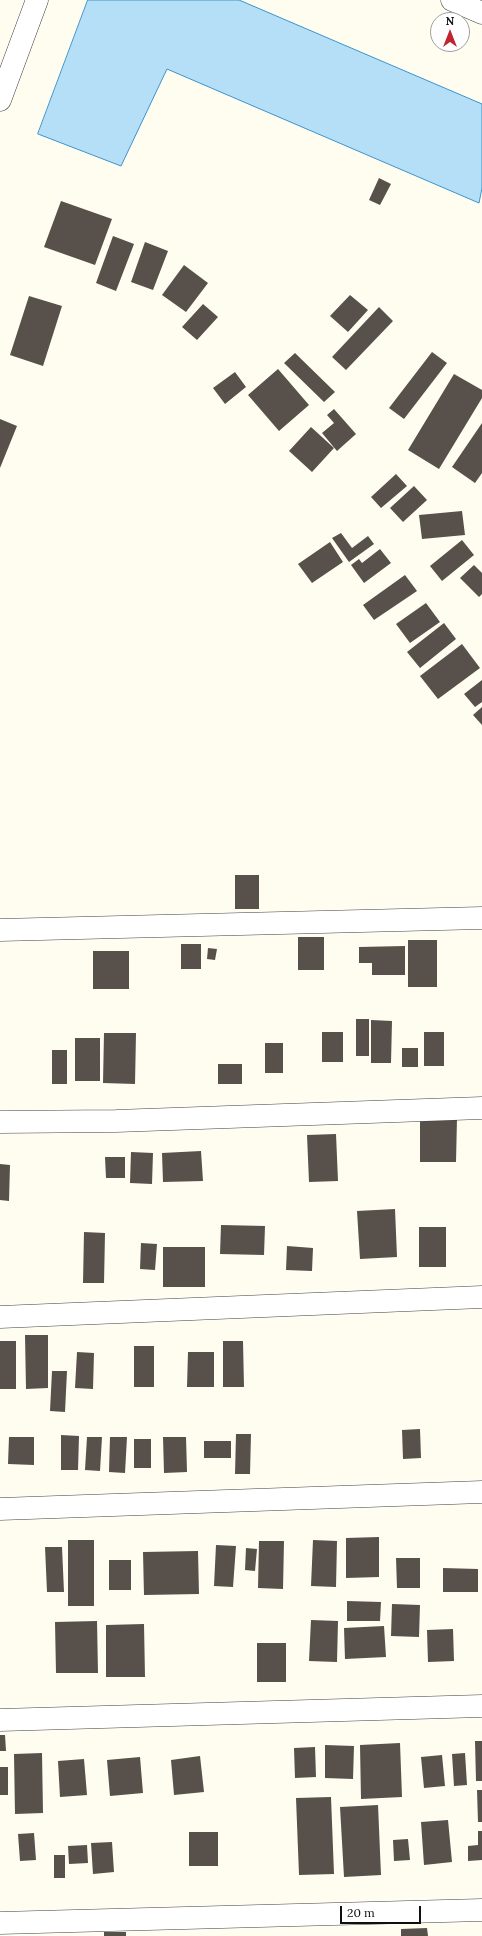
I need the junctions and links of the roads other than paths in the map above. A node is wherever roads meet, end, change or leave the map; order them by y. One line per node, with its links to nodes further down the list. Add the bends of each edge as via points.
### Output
1 (37, 0): 4 (street)
2 (452, 0): 3 (street)
3 (482, 13)
4 (0, 100)
5 (482, 918): 6 (street)
6 (0, 930)
7 (482, 1108): 8 (street)
8 (0, 1122)
9 (482, 1297): 10 (street)
10 (0, 1317)
11 (482, 1492): 12 (street)
12 (0, 1509)
13 (482, 1706): 14 (street)
14 (0, 1720)
15 (482, 1910): 16 (street)
16 (0, 1923)

